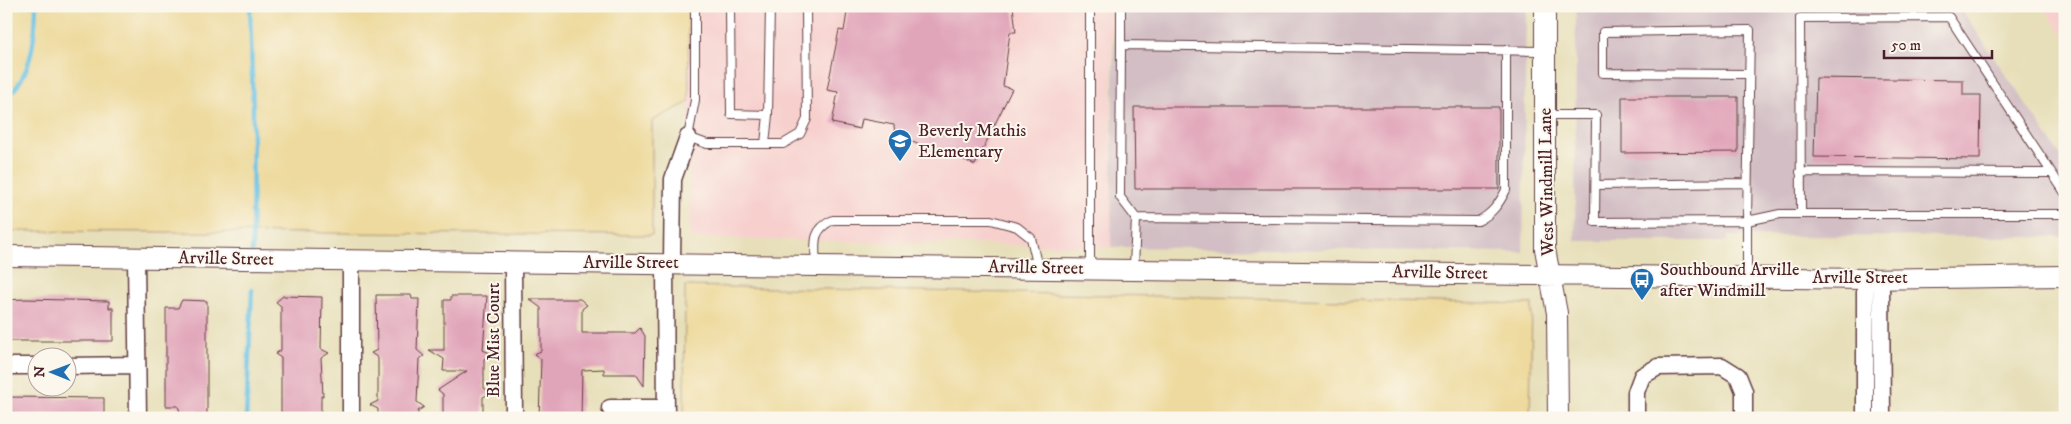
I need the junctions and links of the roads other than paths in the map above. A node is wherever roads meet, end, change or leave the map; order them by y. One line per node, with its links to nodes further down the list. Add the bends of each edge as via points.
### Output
1 (695, 6): 14 (lane, via 695,100)
2 (730, 6): 12 (lane, via 731,114)
3 (770, 6): 12 (lane)
4 (806, 6): 15 (lane, via 807,119 800,134 783,144)
5 (1090, 6): 32 (lane)
6 (1121, 6): 8 (lane)
7 (1545, 6): 10 (street, West Windmill Lane)
8 (1121, 45): 9 (lane); 23 (lane, via 1120,198)
9 (1506, 50): 10 (lane); 23 (lane, via 1506,190 1498,205 1478,221)
10 (1545, 51): 13 (street, West Windmill Lane)
11 (1749, 74): 11 (lane, via 1750,30 1603,32 1603,73); 18 (lane)
12 (768, 114): 15 (lane)
13 (1545, 115): 19 (lane, via 1596,115); 34 (street, West Windmill Lane, via 1545,249)
14 (688, 137): 15 (lane, via 707,144); 29 (street, via 673,179)
15 (765, 144)
16 (1800, 172): 17 (lane); 17 (lane, via 1800,18 1949,17); 21 (lane)
17 (2051, 173): 20 (lane)
18 (1747, 183): 19 (lane); 24 (lane)
19 (1596, 185): 24 (lane, via 1595,222)
20 (2065, 193)
21 (1800, 214): 22 (lane); 24 (lane, via 1780,214)
22 (2065, 214)
23 (1136, 218): 33 (lane)
24 (1747, 222): 36 (lane)
25 (6, 256): 26 (street, Arville Street)
26 (136, 258): 27 (street, Arville Street); 38 (street)
27 (351, 260): 28 (street, Arville Street); 47 (street)
28 (514, 263): 29 (street, Arville Street); 48 (street, Blue Mist Court)
29 (669, 263): 30 (street, Arville Street); 44 (street)
30 (816, 265): 31 (street, Arville Street); 31 (lane, via 816,236 822,225 833,220 991,220 1017,227 1031,238)
31 (1038, 268): 32 (street, Arville Street)
32 (1090, 269): 33 (street, Arville Street)
33 (1134, 269): 34 (street, Arville Street)
34 (1550, 275): 36 (street, Arville Street); 49 (street, West Windmill Lane, via 1558,313)
35 (2065, 276): 37 (street, Arville Street)
36 (1747, 277): 37 (street, Arville Street)
37 (1873, 279): 43 (street); 45 (street)
38 (138, 365): 41 (street); 46 (street)
39 (6, 366): 40 (street)
40 (28, 366)
41 (78, 366)
42 (610, 408): 44 (street)
43 (1865, 412): 45 (lane)
44 (666, 413)
45 (1882, 413)
46 (138, 418)
47 (351, 418)
48 (514, 418)
49 (1558, 418)
50 (1636, 418): 51 (street, via 1636,392 1642,376 1658,367 1722,366 1738,376 1744,390)
51 (1744, 418)

